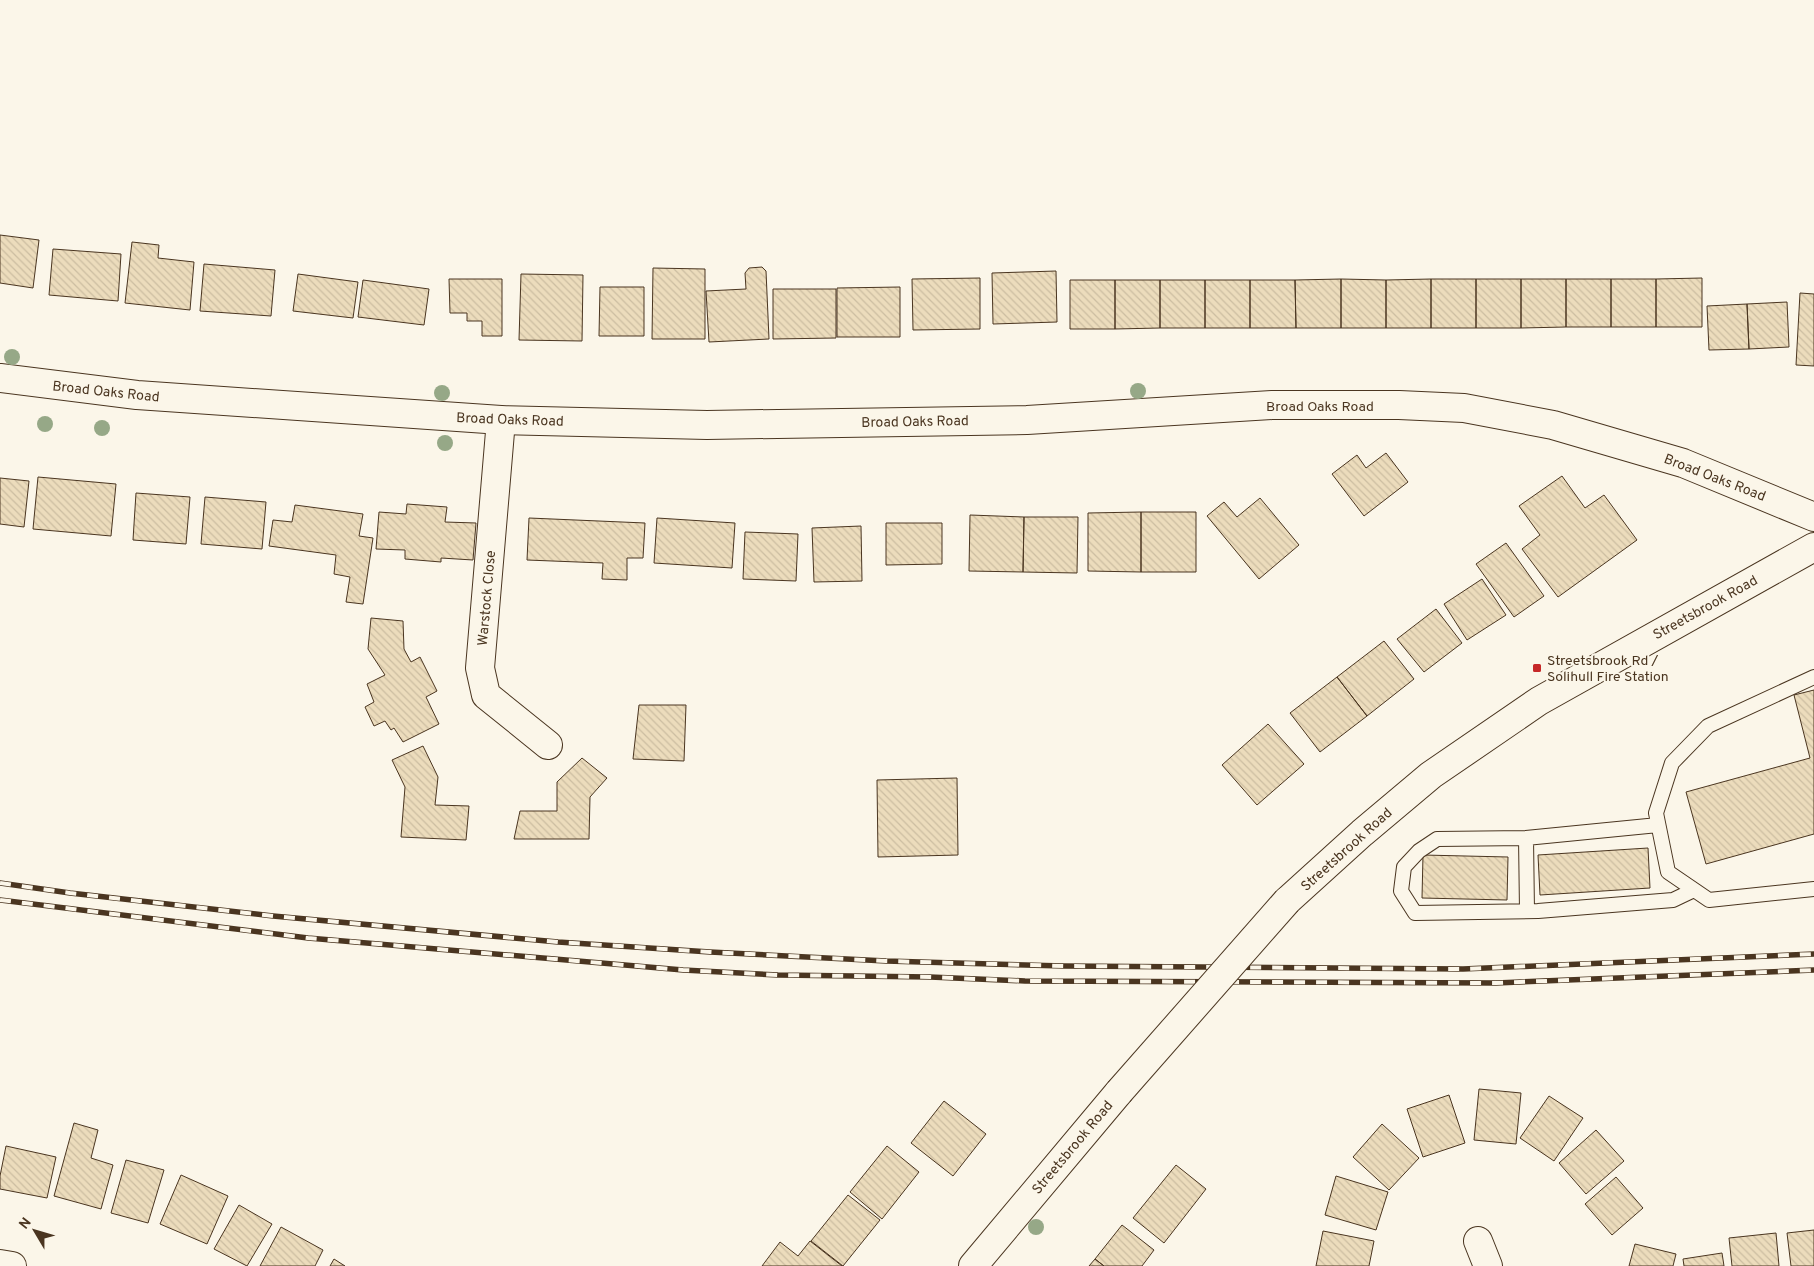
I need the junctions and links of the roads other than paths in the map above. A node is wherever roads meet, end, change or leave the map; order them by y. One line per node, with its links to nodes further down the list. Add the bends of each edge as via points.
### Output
1 (0, 378): 2 (street, Broad Oaks Road, via 137,395)
2 (501, 420): 3 (street, Broad Oaks Road, via 707,425 1027,420 1272,405 1464,408 1553,425 1683,462); 6 (street, Warstock Close, via 480,668 486,695)
3 (1814, 517)
4 (1814, 547): 15 (street, Streetsbrook Road, bridge, via 1539,701 1431,775 1362,833 1287,901 1119,1092)
5 (1814, 677): 7 (lane, via 1708,726 1672,763 1656,813)
6 (548, 745)
7 (1658, 825): 8 (lane); 10 (lane, via 1668,872)
8 (1526, 838): 11 (lane); 11 (lane, via 1437,839 1404,867 1401,891 1415,913)
9 (1814, 889): 10 (lane, via 1709,900)
10 (1694, 890): 11 (lane, via 1673,900)
11 (1527, 911)
12 (1478, 1241): 16 (street)
13 (0, 1264): 14 (street)
14 (12, 1266)
15 (973, 1266)
16 (1488, 1266)

